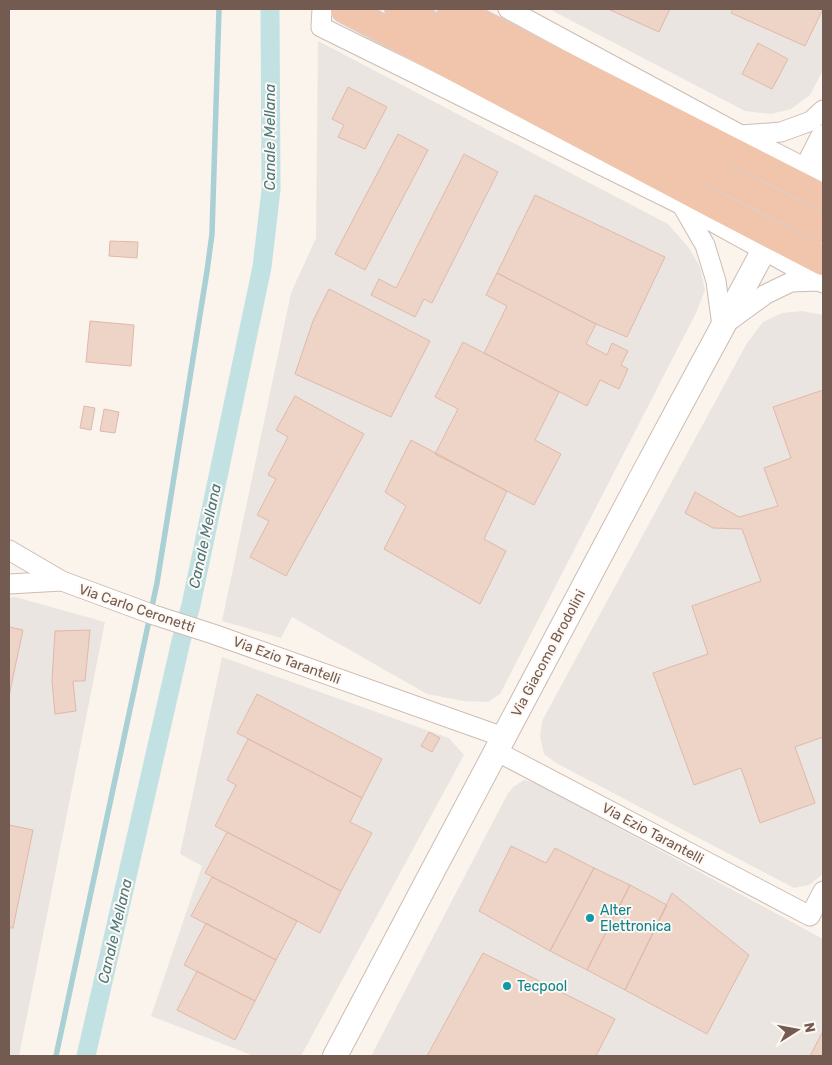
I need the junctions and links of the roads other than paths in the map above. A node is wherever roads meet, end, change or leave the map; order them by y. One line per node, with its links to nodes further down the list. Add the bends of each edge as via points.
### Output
1 (322, 9): 11 (street, via 322,27)
2 (345, 9): 13 (highway)
3 (399, 9): 12 (highway, bridge)
4 (452, 9): 9 (highway)
5 (508, 9): 7 (street)
6 (823, 110): 7 (street, via 811,121 781,132)
7 (740, 135): 9 (street)
8 (823, 137): 9 (street, Via Giacomo Brodolini)
9 (810, 177): 10 (highway); 13 (street, Via Giacomo Brodolini)
10 (823, 198)
11 (682, 206): 13 (street); 15 (street, via 705,245 716,281)
12 (823, 229)
13 (768, 243): 14 (highway); 15 (street, Via Giacomo Brodolini)
14 (822, 275): 15 (street, via 791,282 766,294)
15 (722, 326): 20 (street, Via Giacomo Brodolini)
16 (9, 550): 17 (street, Via Carlo Ceronetti)
17 (62, 581): 18 (street, Via Carlo Ceronetti); 19 (street, Via Carlo Ceronetti)
18 (9, 584)
19 (213, 634): 20 (street, Via Ezio Tarantelli)
20 (500, 744): 21 (street, Via Ezio Tarantelli, via 810,916); 22 (street, Via Giacomo Brodolini)
21 (823, 891)
22 (335, 1056)

